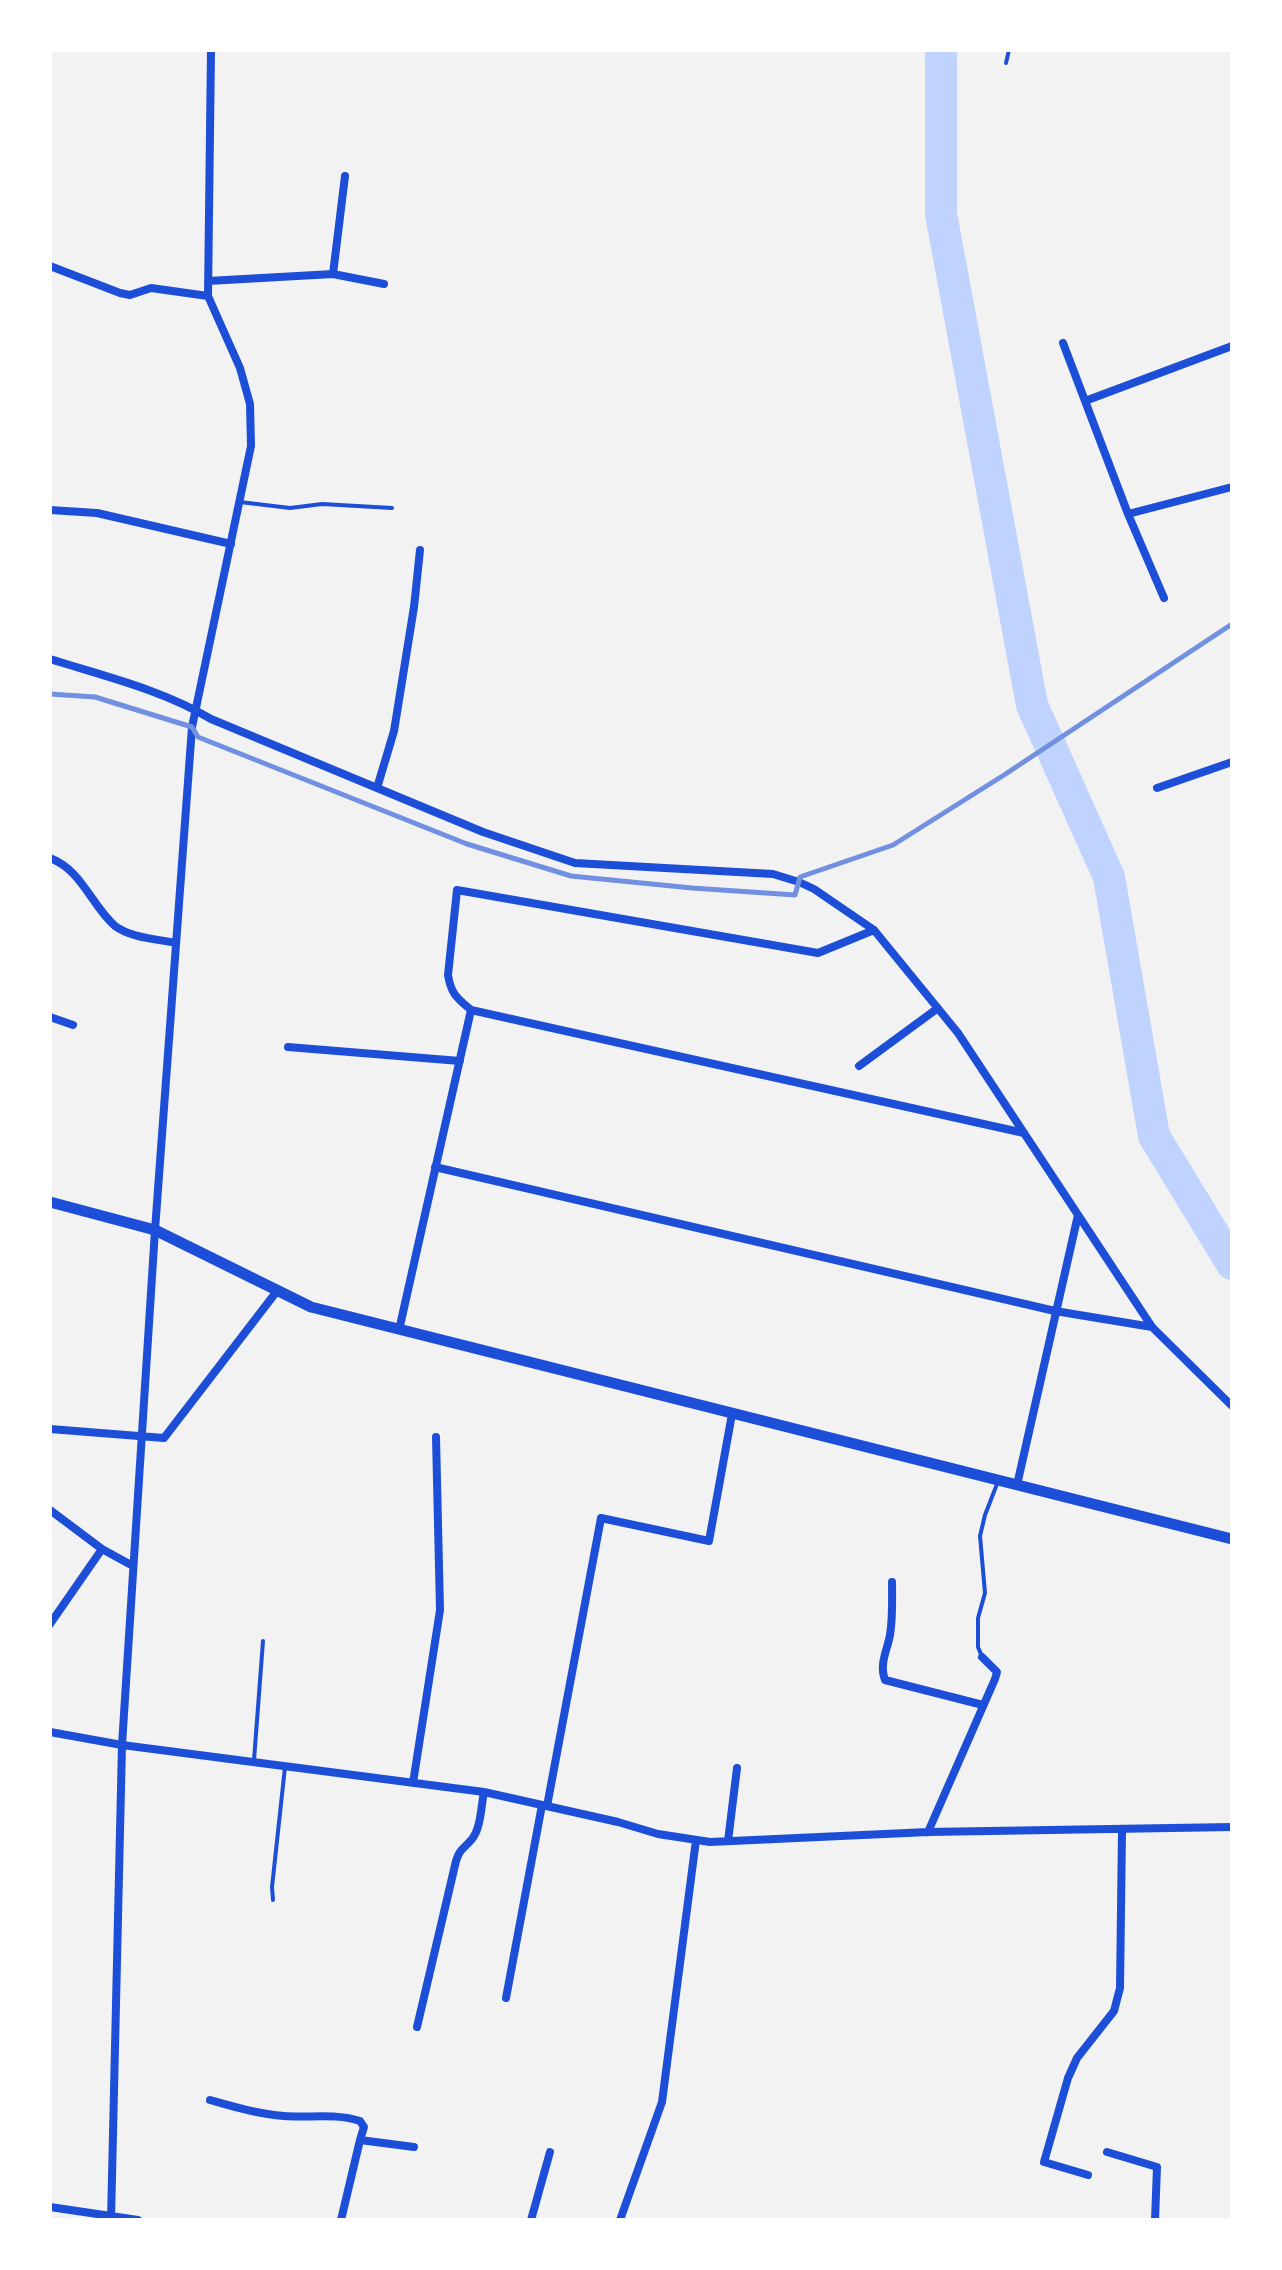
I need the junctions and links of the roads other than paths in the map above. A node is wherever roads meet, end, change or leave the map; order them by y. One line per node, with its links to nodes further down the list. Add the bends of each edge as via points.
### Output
1 (211, 50): 7 (street)
2 (1009, 50): 3 (lane)
3 (1006, 63)
4 (345, 176): 6 (street)
5 (50, 266): 9 (street, via 130,295 151,288)
6 (333, 274): 7 (street); 8 (street)
7 (208, 281): 9 (street)
8 (384, 284)
9 (208, 296): 14 (street, via 250,404 251,446)
10 (1063, 343): 12 (street)
11 (1232, 346): 12 (street)
12 (1085, 401): 17 (street)
13 (1232, 487): 17 (street)
14 (240, 502): 15 (lane, via 290,508); 18 (street)
15 (392, 508)
16 (50, 510): 18 (street, via 97,513)
17 (1128, 514): 20 (street)
18 (231, 544): 22 (street)
19 (420, 550): 24 (street, via 394,731)
20 (1164, 598)
21 (50, 659): 22 (street)
22 (195, 710): 24 (street); 28 (street)
23 (1232, 762): 25 (street)
24 (377, 788): 27 (street, via 575,863 773,874 814,889)
25 (1157, 788)
26 (50, 858): 28 (street, via 69,868 115,925)
27 (874, 930): 29 (street); 30 (street, via 818,953 457,890 448,975 450,988)
28 (176, 943): 40 (street)
29 (938, 1008): 35 (street); 36 (street)
30 (471, 1010): 34 (street); 36 (street)
31 (50, 1017): 32 (street)
32 (73, 1025)
33 (288, 1047): 34 (street)
34 (460, 1061): 37 (street)
35 (859, 1066)
36 (1024, 1133): 39 (street)
37 (435, 1167): 42 (street); 44 (street)
38 (50, 1202): 40 (main road)
39 (1078, 1215): 42 (street); 43 (street)
40 (155, 1230): 41 (main road); 48 (street)
41 (277, 1291): 44 (main road, via 311,1307); 48 (street, via 164,1438)
42 (1055, 1311): 43 (street); 51 (street)
43 (1152, 1327): 45 (street)
44 (399, 1330): 46 (main road)
45 (1232, 1406)
46 (732, 1414): 50 (main road); 68 (street, via 709,1541 601,1518)
47 (50, 1429): 48 (street)
48 (141, 1437): 55 (street)
49 (436, 1437): 66 (street, via 440,1610)
50 (999, 1480): 51 (main road); 59 (lane, via 980,1536 985,1593 978,1618)
51 (1017, 1485): 53 (main road)
52 (50, 1510): 54 (street)
53 (1232, 1539)
54 (102, 1549): 55 (street); 57 (street)
55 (133, 1566): 62 (street)
56 (892, 1582): 60 (street, via 885,1680)
57 (50, 1624)
58 (263, 1641): 63 (lane)
59 (982, 1657): 60 (street, via 997,1672)
60 (983, 1705): 71 (street)
61 (50, 1732): 62 (street)
62 (122, 1745): 63 (street); 84 (street)
63 (254, 1762): 64 (street)
64 (285, 1767): 66 (street); 74 (lane)
65 (737, 1768): 73 (street)
66 (413, 1783): 67 (street)
67 (484, 1792): 68 (street); 76 (street, via 476,1831 456,1861)
68 (544, 1805): 72 (street); 75 (street)
69 (1232, 1827): 70 (street)
70 (1122, 1830): 71 (street); 82 (street, via 1120,1988 1114,2011 1068,2078 1044,2162)
71 (928, 1832): 73 (street)
72 (696, 1840): 73 (street); 88 (street, via 662,2102)
73 (728, 1841)
74 (273, 1900)
75 (506, 1998)
76 (417, 2027)
77 (210, 2100): 78 (street, via 263,2114 349,2117 364,2127)
78 (360, 2140): 79 (street); 86 (street)
79 (414, 2147)
80 (550, 2152): 87 (street)
81 (1107, 2152): 89 (street, via 1157,2167)
82 (1088, 2175)
83 (50, 2207): 84 (street)
84 (111, 2218): 85 (street)
85 (138, 2220)
86 (341, 2220)
87 (531, 2220)
88 (620, 2220)
89 (1155, 2220)

